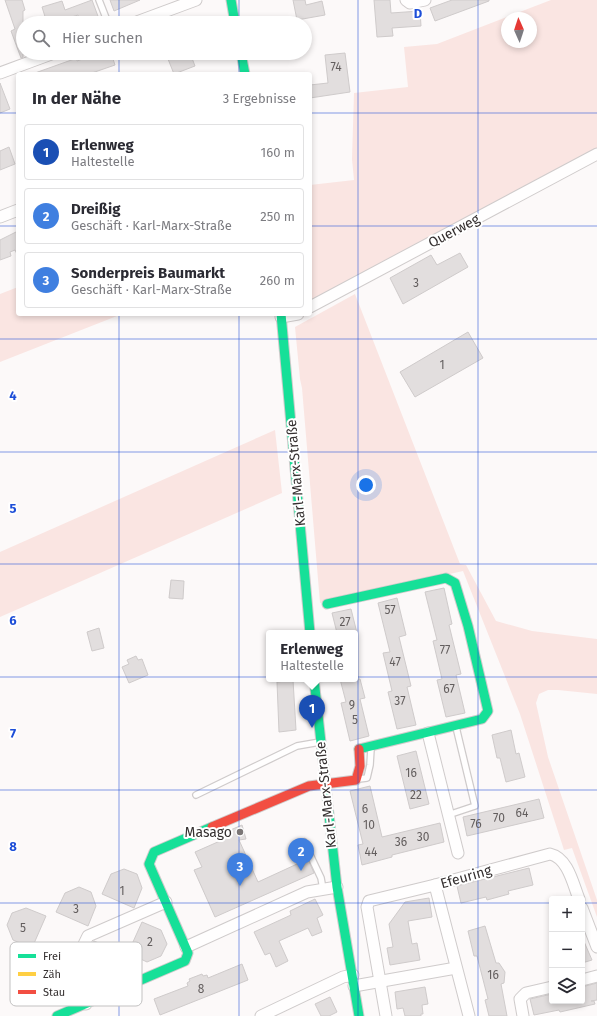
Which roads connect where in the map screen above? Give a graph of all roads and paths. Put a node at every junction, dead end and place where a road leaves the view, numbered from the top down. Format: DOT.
graph roads {
  1 [pos="98,0"];
  2 [pos="196,0"];
  3 [pos="231,0"];
  4 [pos="406,0"];
  5 [pos="425,0"];
  6 [pos="178,3"];
  7 [pos="105,16"];
  8 [pos="149,16"];
  9 [pos="234,16"];
  10 [pos="35,60"];
  11 [pos="242,60"];
  12 [pos="245,72"];
  13 [pos="0,73"];
  14 [pos="597,154"];
  15 [pos="16,211"];
  16 [pos="0,217"];
  17 [pos="312,306"];
  18 [pos="281,316"];
  19 [pos="317,606"];
  20 [pos="311,630"];
  21 [pos="314,682"];
  22 [pos="456,726"];
  23 [pos="428,733"];
  24 [pos="320,742"];
  25 [pos="325,783"];
  26 [pos="196,795"];
  27 [pos="448,814"];
  28 [pos="304,842"];
  29 [pos="458,853"];
  30 [pos="435,885"];
  31 [pos="337,887"];
  32 [pos="323,889"];
  33 [pos="577,896"];
  34 [pos="166,902"];
  35 [pos="585,916"];
  36 [pos="85,942"];
  37 [pos="186,947"];
  38 [pos="597,948"];
  39 [pos="456,968"];
  40 [pos="597,976"];
  41 [pos="585,979"];
  42 [pos="142,980"];
  43 [pos="353,980"];
  44 [pos="380,981"];
  45 [pos="549,988"];
  46 [pos="81,1006"];
  47 [pos="57,1016"];
  48 [pos="261,1016"];
  49 [pos="359,1016"];
  50 [pos="386,1016"];
  51 [pos="469,1016"];
  52 [pos="523,1016"];
  1 -- 7 [label="lane"];
  2 -- 6 [label="street"];
  3 -- 9 [label="street"];
  4 -- 5 [label="street"];
  6 -- 8 [label="street"];
  10 -- 13 [label="street"];
  11 -- 12 [label="street"];
  14 -- 17 [label="street, Querweg"];
  15 -- 16 [label="street"];
  18 -- 19 [label="street, Karl-Marx-Straße"];
  19 -- 20 [label="street, Karl-Marx-Straße"];
  19 -- 22 [label="street"];
  21 -- 24 [label="street, Karl-Marx-Straße"];
  22 -- 23 [label="street"];
  22 -- 27 [label="lane"];
  23 -- 25 [label="street"];
  23 -- 27 [label="street"];
  24 -- 25 [label="street, Karl-Marx-Straße"];
  24 -- 26 [label="lane"];
  25 -- 31 [label="street, Karl-Marx-Straße"];
  25 -- 34 [label="street"];
  27 -- 29 [label="street"];
  28 -- 32 [label="lane"];
  30 -- 33 [label="street, Efeuring"];
  30 -- 39 [label="street, Efeuring"];
  30 -- 44 [label="street"];
  31 -- 32 [label="street"];
  31 -- 43 [label="street, Karl-Marx-Straße"];
  32 -- 37 [label="street"];
  34 -- 36 [label="street"];
  34 -- 37 [label="street"];
  35 -- 38 [label="street"];
  37 -- 42 [label="street"];
  39 -- 44 [label="street"];
  39 -- 51 [label="street, Efeuring"];
  40 -- 41 [label="street"];
  43 -- 44 [label="street"];
  43 -- 48 [label="street"];
  43 -- 49 [label="street, Karl-Marx-Straße"];
  44 -- 50 [label="street"];
  45 -- 52 [label="street"];
  46 -- 47 [label="street"];
}
